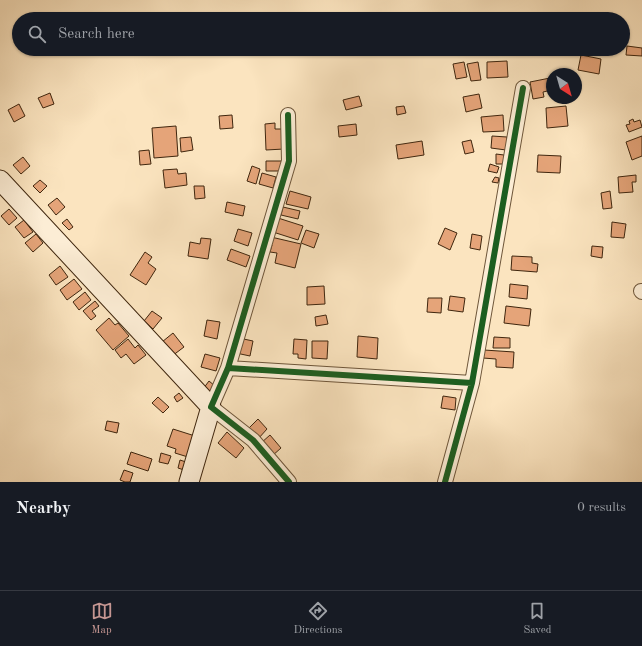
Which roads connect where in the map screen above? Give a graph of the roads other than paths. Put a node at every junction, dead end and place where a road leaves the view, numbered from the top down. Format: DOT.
graph roads {
  1 [pos="523,88"];
  2 [pos="288,115"];
  3 [pos="0,180"];
  4 [pos="228,368"];
  5 [pos="472,383"];
  6 [pos="211,407"];
  7 [pos="189,482"];
  8 [pos="289,482"];
  9 [pos="445,482"];
  1 -- 5 [label="street"];
  2 -- 4 [label="street"];
  3 -- 6 [label="main road"];
  4 -- 5 [label="street"];
  4 -- 6 [label="street"];
  5 -- 9 [label="street"];
  6 -- 7 [label="main road"];
  6 -- 8 [label="street"];
}
